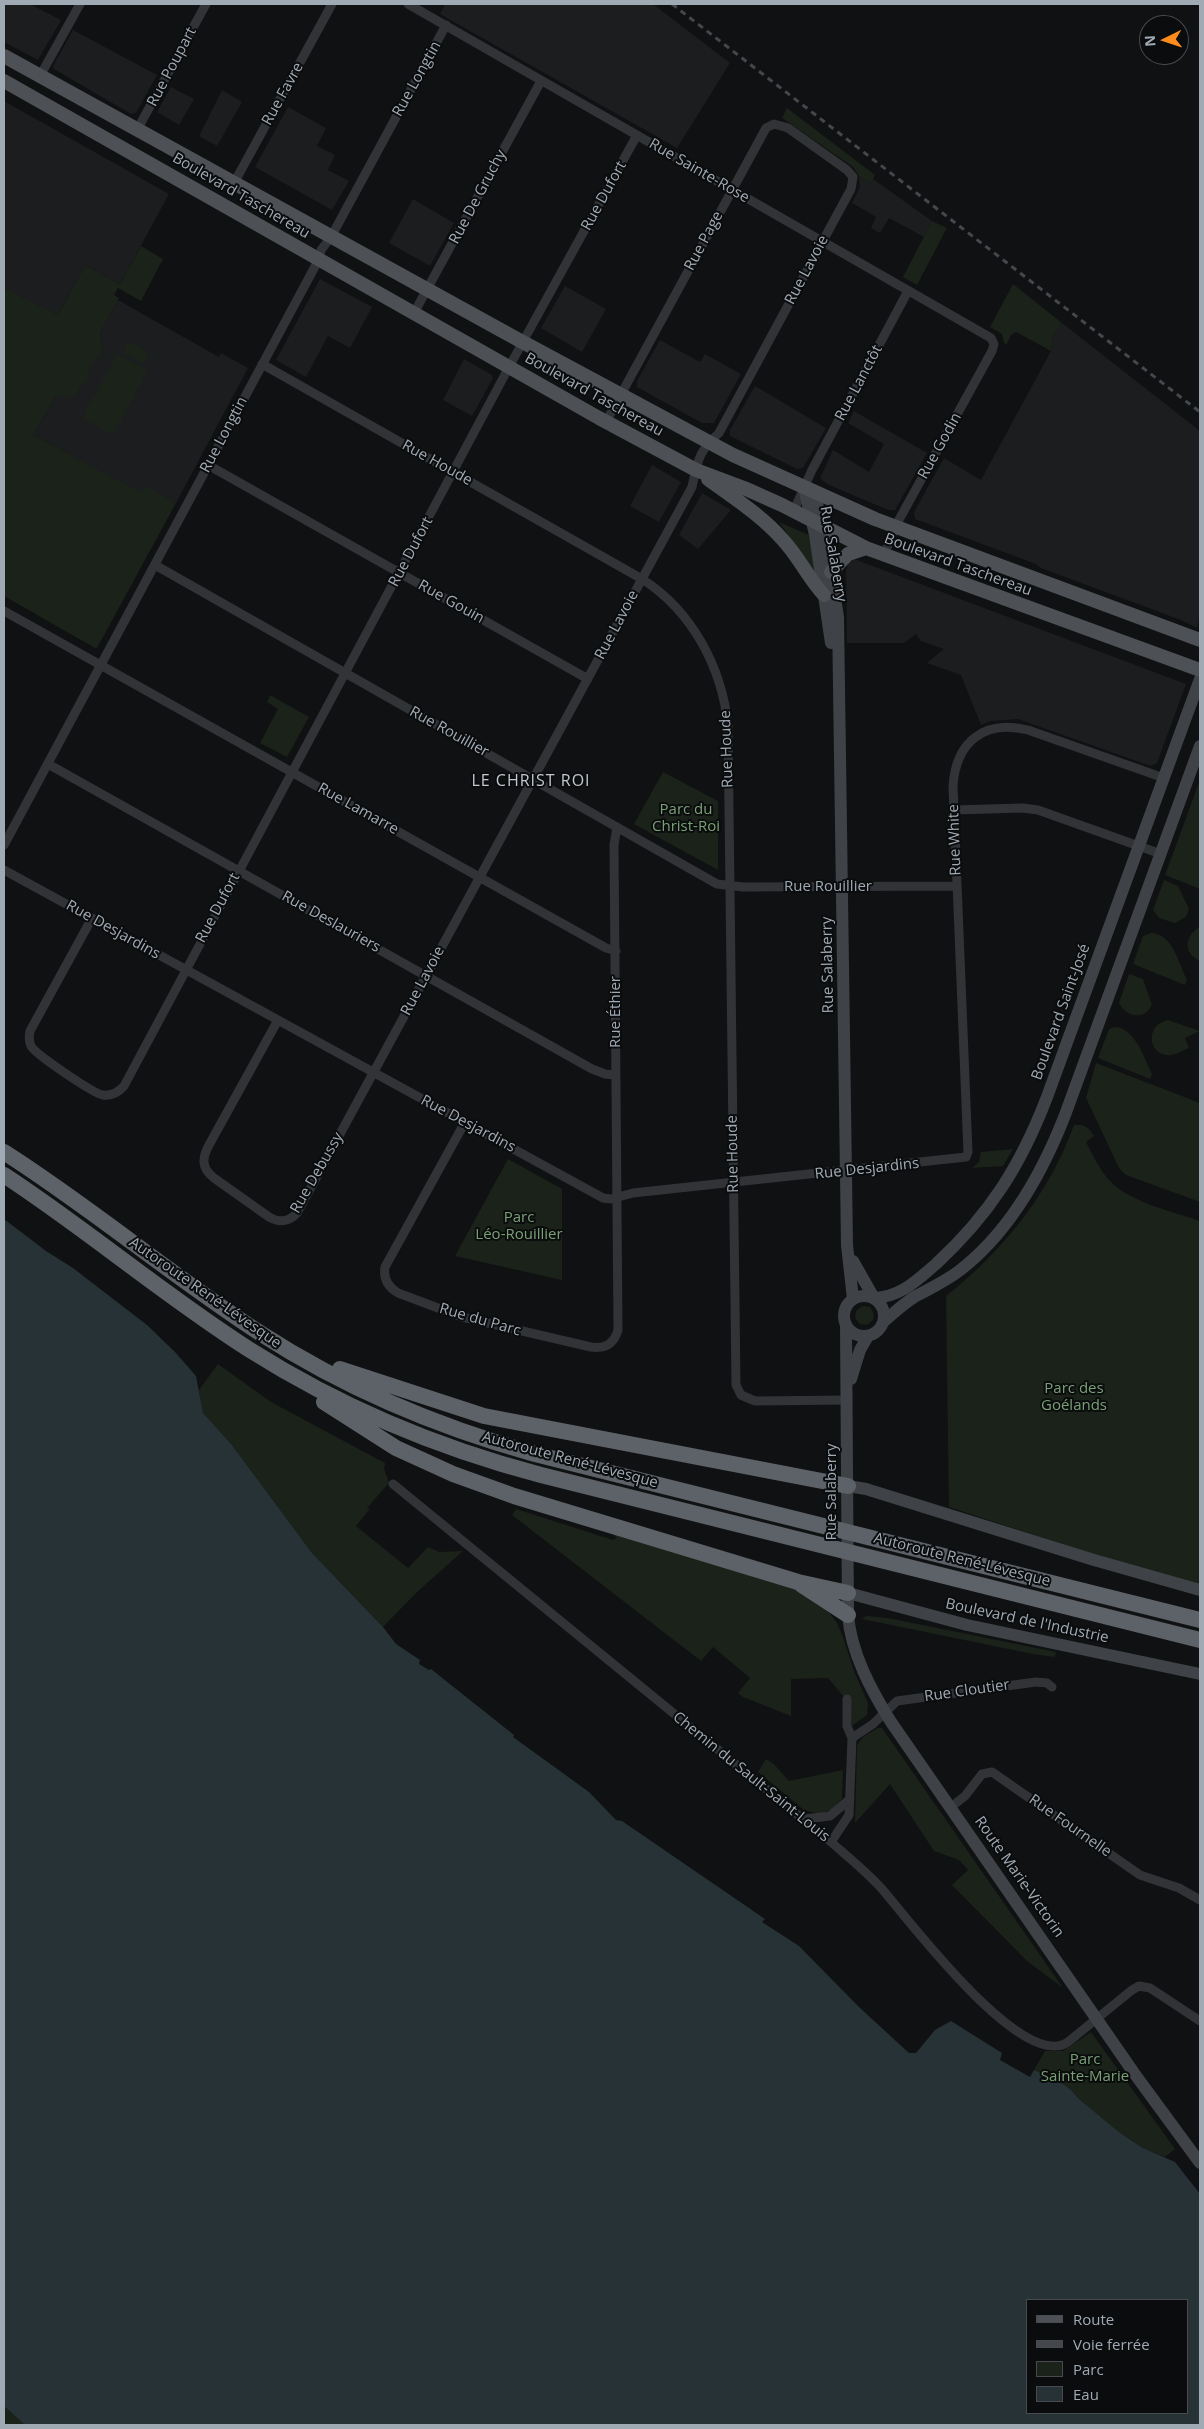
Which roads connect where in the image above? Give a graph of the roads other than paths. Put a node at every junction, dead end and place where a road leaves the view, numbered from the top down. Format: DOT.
graph roads {
  1 [pos="80,4"];
  2 [pos="206,4"];
  3 [pos="332,4"];
  4 [pos="408,4"];
  5 [pos="446,26"];
  6 [pos="4,56"];
  7 [pos="40,76"];
  8 [pos="4,80"];
  9 [pos="541,81"];
  10 [pos="137,130"];
  11 [pos="637,135"];
  12 [pos="853,177"];
  13 [pos="234,183"];
  14 [pos="732,189"];
  15 [pos="331,237"];
  16 [pos="823,241"];
  17 [pos="319,259"];
  18 [pos="427,289"];
  19 [pos="908,291"];
  20 [pos="414,313"];
  21 [pos="991,338"];
  22 [pos="522,342"];
  23 [pos="262,364"];
  24 [pos="509,367"];
  25 [pos="621,396"];
  26 [pos="606,422"];
  27 [pos="709,443"];
  28 [pos="208,465"];
  29 [pos="696,470"];
  30 [pos="454,472"];
  31 [pos="809,490"];
  32 [pos="794,510"];
  33 [pos="817,522"];
  34 [pos="895,527"];
  35 [pos="866,548"];
  36 [pos="884,555"];
  37 [pos="154,565"];
  38 [pos="832,572"];
  39 [pos="399,573"];
  40 [pos="642,579"];
  41 [pos="824,595"];
  42 [pos="4,611"];
  43 [pos="1200,640"];
  44 [pos="101,664"];
  45 [pos="1200,670"];
  46 [pos="346,674"];
  47 [pos="588,679"];
  48 [pos="1200,679"];
  49 [pos="837,686"];
  50 [pos="1200,746"];
  51 [pos="48,764"];
  52 [pos="293,772"];
  53 [pos="1164,778"];
  54 [pos="533,780"];
  55 [pos="953,810"];
  56 [pos="617,827"];
  57 [pos="4,845"];
  58 [pos="1139,846"];
  59 [pos="1161,854"];
  60 [pos="4,870"];
  61 [pos="238,870"];
  62 [pos="479,877"];
  63 [pos="730,886"];
  64 [pos="957,886"];
  65 [pos="843,887"];
  66 [pos="92,918"];
  67 [pos="616,951"];
  68 [pos="186,970"];
  69 [pos="426,976"];
  70 [pos="278,1020"];
  71 [pos="374,1073"];
  72 [pos="616,1075"];
  73 [pos="465,1122"];
  74 [pos="968,1149"];
  75 [pos="4,1152"];
  76 [pos="846,1171"];
  77 [pos="4,1175"];
  78 [pos="733,1182"];
  79 [pos="618,1197"];
  80 [pos="847,1245"];
  81 [pos="874,1298"];
  82 [pos="853,1299"];
  83 [pos="883,1322"];
  84 [pos="846,1325"];
  85 [pos="868,1336"];
  86 [pos="236,1341"];
  87 [pos="295,1354"];
  88 [pos="848,1396"];
  89 [pos="393,1484"];
  90 [pos="848,1486"];
  91 [pos="798,1582"];
  92 [pos="1200,1590"];
  93 [pos="848,1593"];
  94 [pos="848,1615"];
  95 [pos="1200,1620"];
  96 [pos="1200,1640"];
  97 [pos="1200,1674"];
  98 [pos="1052,1687"];
  99 [pos="847,1699"];
  100 [pos="884,1712"];
  101 [pos="852,1738"];
  102 [pos="850,1799"];
  103 [pos="951,1807"];
  104 [pos="804,1820"];
  105 [pos="831,1842"];
  106 [pos="1200,1900"];
  107 [pos="1096,2018"];
  108 [pos="1200,2021"];
  109 [pos="1200,2163"];
  1 -- 7 [label="street"];
  2 -- 10 [label="street, Rue Poupart"];
  3 -- 13 [label="street, Rue Favre"];
  4 -- 5 [label="street, Rue Sainte-Rose"];
  5 -- 9 [label="street, Rue Sainte-Rose"];
  5 -- 15 [label="street, Rue Longtin"];
  6 -- 7 [label="main road, Boulevard Taschereau"];
  7 -- 10 [label="main road, Boulevard Taschereau"];
  8 -- 17 [label="main road, Boulevard Taschereau"];
  9 -- 11 [label="street, Rue Sainte-Rose"];
  9 -- 18 [label="street, Rue De Gruchy"];
  10 -- 13 [label="main road, Boulevard Taschereau"];
  11 -- 14 [label="street, Rue Sainte-Rose"];
  11 -- 22 [label="street, Rue Dufort"];
  12 -- 14 [label="street, Rue Page"];
  12 -- 16 [label="street, Rue Lavoie"];
  13 -- 15 [label="main road, Boulevard Taschereau"];
  14 -- 16 [label="street, Rue Sainte-Rose"];
  14 -- 25 [label="street, Rue Page"];
  15 -- 17 [label="street, Rue Longtin"];
  15 -- 18 [label="main road, Boulevard Taschereau"];
  16 -- 19 [label="street, Rue Sainte-Rose"];
  16 -- 27 [label="street, Rue Lavoie"];
  17 -- 20 [label="main road, Boulevard Taschereau"];
  17 -- 23 [label="street, Rue Longtin"];
  18 -- 20 [label="street, Rue De Gruchy"];
  18 -- 22 [label="main road, Boulevard Taschereau"];
  19 -- 21 [label="street, Rue Sainte-Rose"];
  19 -- 31 [label="street, Rue Lanctôt"];
  20 -- 24 [label="main road, Boulevard Taschereau"];
  21 -- 34 [label="street, Rue Godin"];
  22 -- 24 [label="street, Rue Dufort"];
  22 -- 25 [label="main road, Boulevard Taschereau"];
  23 -- 28 [label="street, Rue Longtin"];
  23 -- 30 [label="street, Rue Houde"];
  24 -- 26 [label="main road, Boulevard Taschereau"];
  24 -- 30 [label="street, Rue Dufort"];
  25 -- 26 [label="street, Rue Page"];
  25 -- 27 [label="main road, Boulevard Taschereau"];
  26 -- 29 [label="main road, Boulevard Taschereau"];
  27 -- 29 [label="street, Rue Lavoie"];
  27 -- 31 [label="main road, Boulevard Taschereau"];
  28 -- 37 [label="street, Rue Longtin"];
  28 -- 39 [label="street, Rue Gouin"];
  29 -- 32 [label="main road, Boulevard Taschereau"];
  29 -- 40 [label="street, Rue Lavoie"];
  29 -- 41 [label="main road"];
  30 -- 39 [label="street, Rue Dufort"];
  30 -- 40 [label="street, Rue Houde"];
  31 -- 32 [label="street, Rue Lanctôt"];
  31 -- 33 [label="street, Rue Salaberry"];
  31 -- 34 [label="main road, Boulevard Taschereau"];
  32 -- 33 [label="main road, Boulevard Taschereau"];
  33 -- 35 [label="main road, Boulevard Taschereau"];
  33 -- 38 [label="street, Rue Salaberry"];
  33 -- 41 [label="street, Rue Salaberry"];
  34 -- 36 [label="street, Rue Godin"];
  34 -- 43 [label="main road, Boulevard Taschereau"];
  35 -- 36 [label="main road, Boulevard Taschereau"];
  35 -- 38 [label="main road"];
  36 -- 45 [label="main road, Boulevard Taschereau"];
  37 -- 44 [label="street, Rue Longtin"];
  37 -- 46 [label="street, Rue Rouillier"];
  38 -- 49 [label="street, Rue Salaberry"];
  39 -- 46 [label="street, Rue Dufort"];
  39 -- 47 [label="street, Rue Gouin"];
  40 -- 47 [label="street, Rue Lavoie"];
  40 -- 63 [label="street, Rue Houde"];
  41 -- 49 [label="street, Rue Salaberry"];
  42 -- 44 [label="street, Rue Lamarre"];
  44 -- 51 [label="street, Rue Longtin"];
  44 -- 52 [label="street, Rue Lamarre"];
  46 -- 52 [label="street, Rue Dufort"];
  46 -- 54 [label="street, Rue Rouillier"];
  47 -- 54 [label="street, Rue Lavoie"];
  48 -- 53 [label="street, Boulevard Saint-José"];
  49 -- 65 [label="street, Rue Salaberry"];
  50 -- 59 [label="street"];
  51 -- 57 [label="street, Rue Longtin"];
  51 -- 61 [label="street, Rue Deslauriers"];
  52 -- 61 [label="street, Rue Dufort"];
  52 -- 62 [label="street, Rue Lamarre"];
  53 -- 55 [label="street, Rue White"];
  53 -- 58 [label="street, Boulevard Saint-José"];
  54 -- 56 [label="street, Rue Rouillier"];
  54 -- 62 [label="street, Rue Lavoie"];
  55 -- 58 [label="street"];
  55 -- 64 [label="street, Rue White"];
  56 -- 63 [label="street, Rue Rouillier"];
  56 -- 67 [label="street, Rue Éthier"];
  58 -- 59 [label="street"];
  58 -- 81 [label="street, Boulevard Saint-José"];
  59 -- 83 [label="street"];
  60 -- 66 [label="street, Rue Desjardins"];
  61 -- 68 [label="street, Rue Dufort"];
  61 -- 69 [label="street, Rue Deslauriers"];
  62 -- 67 [label="street, Rue Lamarre"];
  62 -- 69 [label="street, Rue Lavoie"];
  63 -- 65 [label="street, Rue Rouillier"];
  63 -- 78 [label="street, Rue Houde"];
  64 -- 65 [label="street, Rue Rouillier"];
  64 -- 74 [label="street, Rue White"];
  65 -- 76 [label="street, Rue Salaberry"];
  66 -- 68 [label="street, Rue Desjardins"];
  66 -- 68 [label="street, Rue Dufort"];
  67 -- 72 [label="street, Rue Éthier"];
  68 -- 70 [label="street, Rue Desjardins"];
  69 -- 71 [label="street, Rue Lavoie"];
  69 -- 72 [label="street, Rue Deslauriers"];
  70 -- 71 [label="street, Rue Desjardins"];
  70 -- 71 [label="street, Rue Debussy"];
  71 -- 73 [label="street, Rue Desjardins"];
  72 -- 79 [label="street, Rue Éthier"];
  73 -- 79 [label="street, Rue Desjardins"];
  73 -- 79 [label="street, Rue du Parc"];
  74 -- 76 [label="street, Rue Desjardins"];
  75 -- 87 [label="highway, Autoroute René-Lévesque"];
  76 -- 78 [label="street, Rue Desjardins"];
  76 -- 80 [label="street, Rue Salaberry"];
  77 -- 86 [label="highway, Autoroute René-Lévesque"];
  78 -- 79 [label="street, Rue Desjardins"];
  78 -- 88 [label="street, Rue Houde"];
  80 -- 81 [label="street, Rue Salaberry"];
  80 -- 82 [label="street, Rue Salaberry"];
  81 -- 82 [label="street"];
  81 -- 83 [label="street"];
  82 -- 84 [label="street"];
  83 -- 85 [label="street"];
  84 -- 85 [label="street"];
  84 -- 88 [label="street, Rue Salaberry"];
  85 -- 88 [label="street, Rue Salaberry"];
  86 -- 91 [label="highway"];
  86 -- 96 [label="highway, Autoroute René-Lévesque"];
  87 -- 90 [label="highway"];
  87 -- 95 [label="highway, Autoroute René-Lévesque"];
  88 -- 90 [label="street, Rue Salaberry"];
  89 -- 104 [label="street, Chemin du Sault-Saint-Louis"];
  90 -- 92 [label="street"];
  90 -- 93 [label="street, Rue Salaberry"];
  91 -- 93 [label="highway"];
  91 -- 94 [label="highway"];
  93 -- 94 [label="street, Route Marie-Victorin"];
  93 -- 97 [label="street, Boulevard de l'Industrie"];
  94 -- 100 [label="street, Route Marie-Victorin"];
  98 -- 100 [label="street, Rue Cloutier"];
  99 -- 101 [label="street"];
  100 -- 101 [label="street"];
  100 -- 103 [label="street, Route Marie-Victorin"];
  101 -- 102 [label="street"];
  102 -- 104 [label="street"];
  102 -- 105 [label="street"];
  103 -- 106 [label="street, Rue Fournelle"];
  103 -- 107 [label="street, Route Marie-Victorin"];
  104 -- 105 [label="street, Chemin du Sault-Saint-Louis"];
  105 -- 107 [label="street, Chemin du Sault-Saint-Louis"];
  107 -- 108 [label="street"];
  107 -- 109 [label="street, Route Marie-Victorin"];
}
